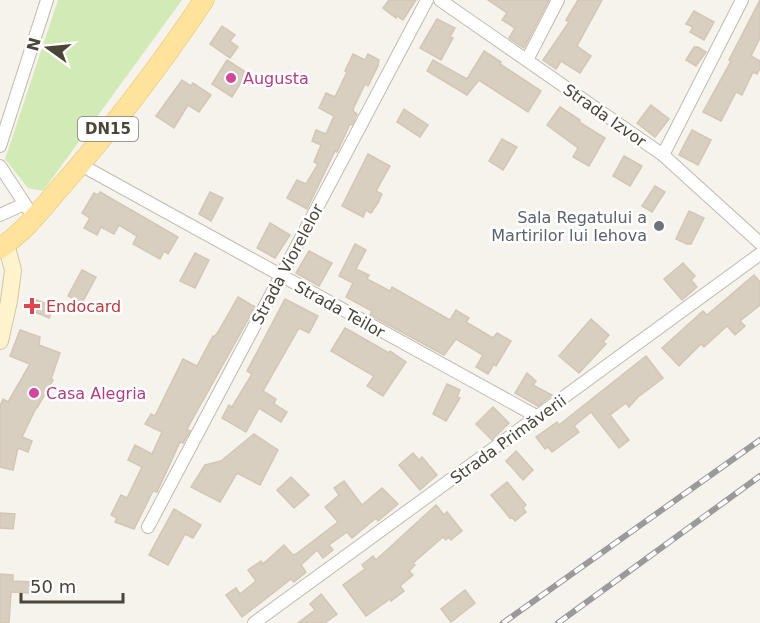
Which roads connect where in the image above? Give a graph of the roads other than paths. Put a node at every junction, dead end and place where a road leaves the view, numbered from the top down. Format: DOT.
graph roads {
  1 [pos="47,0"];
  2 [pos="204,0"];
  3 [pos="427,0"];
  4 [pos="441,0"];
  5 [pos="558,0"];
  6 [pos="742,0"];
  7 [pos="527,60"];
  8 [pos="0,146"];
  9 [pos="663,155"];
  10 [pos="81,165"];
  11 [pos="0,166"];
  12 [pos="29,211"];
  13 [pos="0,215"];
  14 [pos="760,243"];
  15 [pos="3,246"];
  16 [pos="760,254"];
  17 [pos="280,276"];
  18 [pos="0,342"];
  19 [pos="538,417"];
  20 [pos="147,527"];
  21 [pos="254,623"];
  1 -- 8 [label="street"];
  2 -- 10 [label="main road, DN15"];
  3 -- 17 [label="street, Strada Viorelelor"];
  4 -- 7 [label="street, Strada Izvor"];
  5 -- 7 [label="street"];
  6 -- 9 [label="street"];
  7 -- 9 [label="street, Strada Izvor"];
  9 -- 14 [label="street, Strada Izvor"];
  10 -- 12 [label="main road, DN15"];
  10 -- 17 [label="street, Strada Teilor"];
  11 -- 12 [label="street"];
  12 -- 13 [label="street"];
  12 -- 15 [label="main road, DN15"];
  15 -- 18 [label="street"];
  16 -- 19 [label="street, Strada Primăverii"];
  17 -- 19 [label="street, Strada Teilor"];
  17 -- 20 [label="street, Strada Viorelelor"];
  19 -- 21 [label="street, Strada Primăverii"];
}
